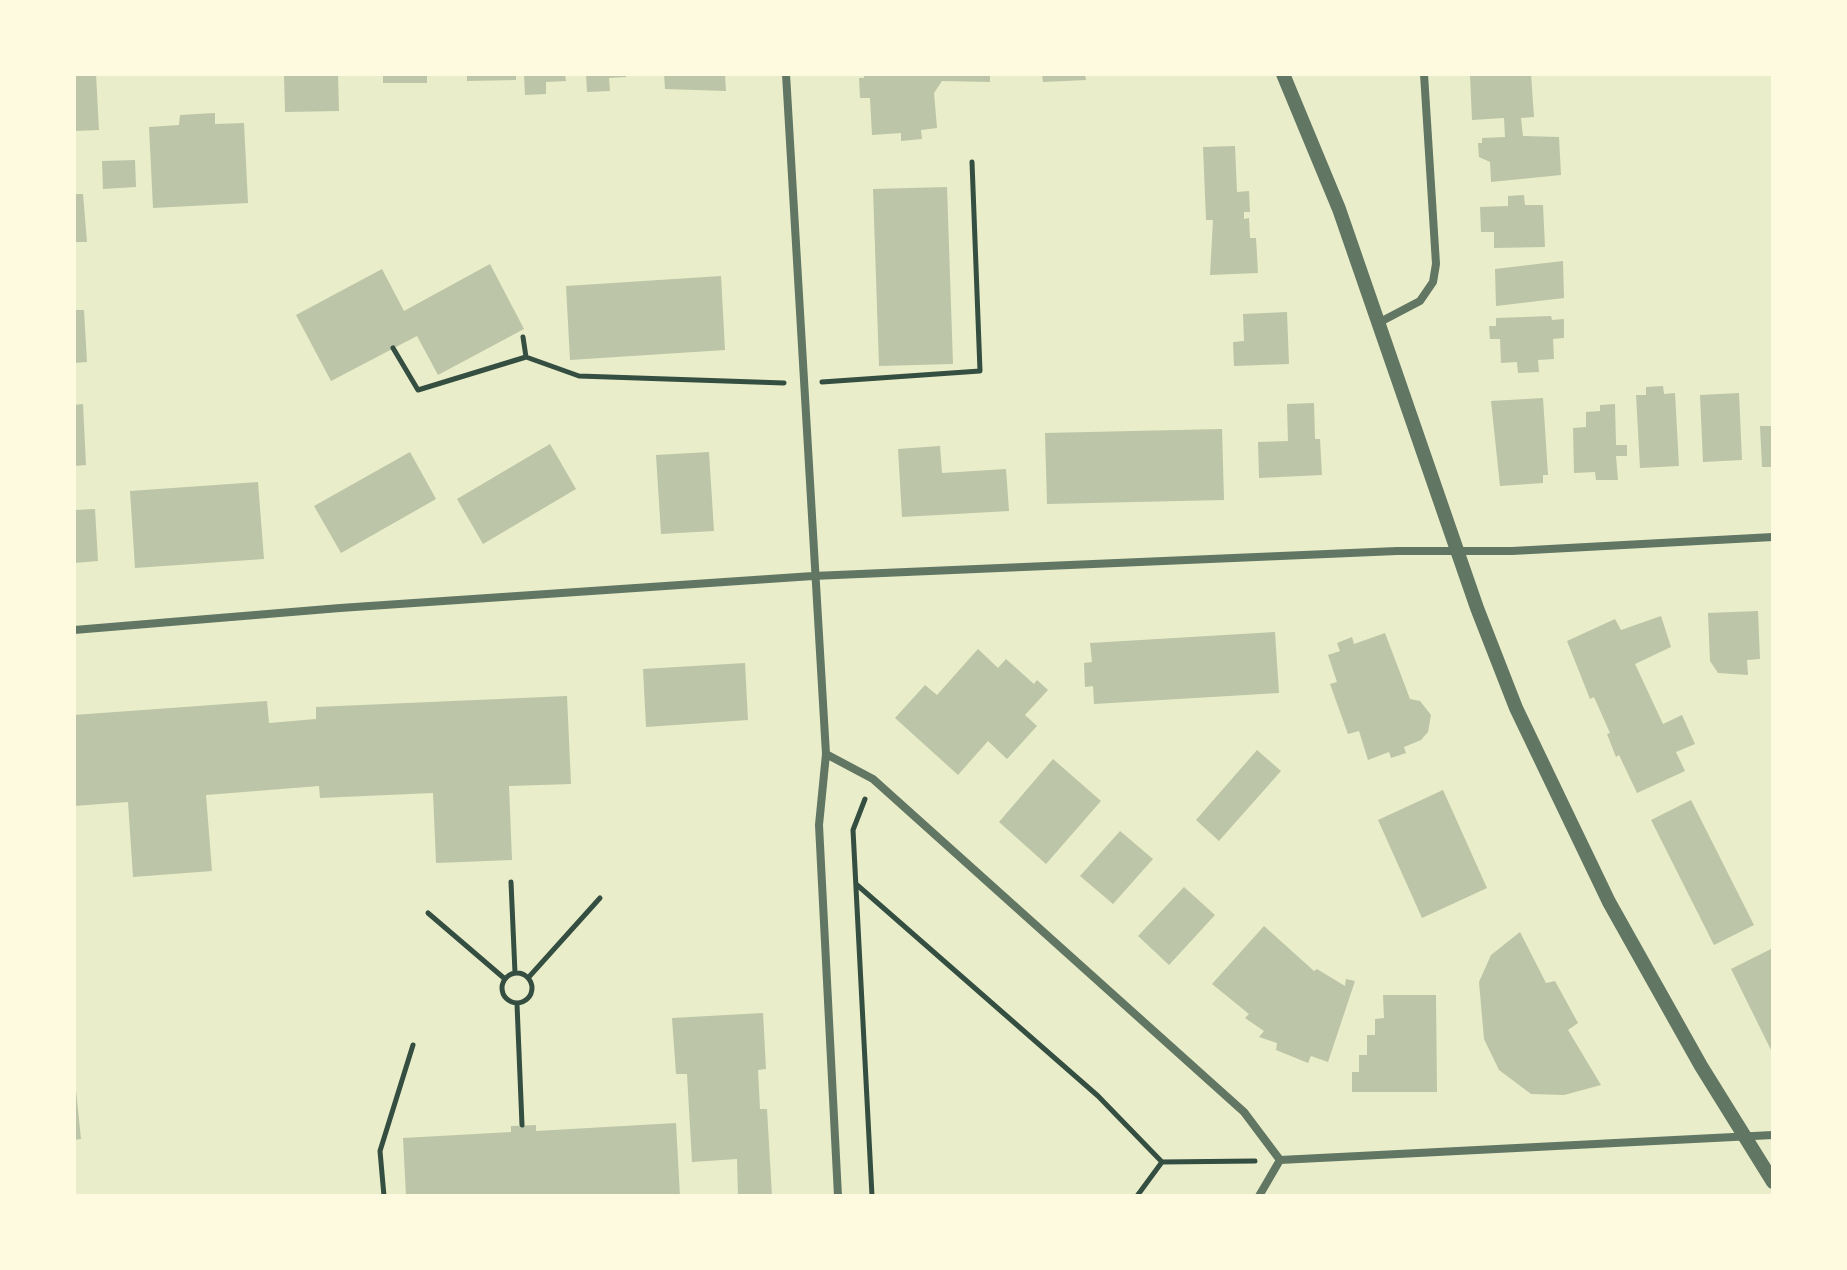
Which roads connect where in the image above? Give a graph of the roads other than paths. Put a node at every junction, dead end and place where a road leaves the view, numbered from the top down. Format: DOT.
graph roads {
  1 [pos="786,74"];
  2 [pos="1283,74"];
  3 [pos="1424,74"];
  4 [pos="1380,322"];
  5 [pos="1773,537"];
  6 [pos="1457,550"];
  7 [pos="813,576"];
  8 [pos="74,630"];
  9 [pos="826,754"];
  10 [pos="1773,1135"];
  11 [pos="1743,1137"];
  12 [pos="1280,1160"];
  13 [pos="1773,1182"];
  14 [pos="838,1196"];
  15 [pos="1259,1196"];
  1 -- 7 [label="street"];
  2 -- 4 [label="street"];
  3 -- 4 [label="street"];
  4 -- 6 [label="street"];
  5 -- 6 [label="street"];
  6 -- 7 [label="street"];
  6 -- 11 [label="street"];
  7 -- 8 [label="street"];
  7 -- 9 [label="street"];
  9 -- 12 [label="street"];
  9 -- 14 [label="street"];
  10 -- 11 [label="street"];
  11 -- 12 [label="street"];
  11 -- 13 [label="street"];
  12 -- 15 [label="street"];
}
